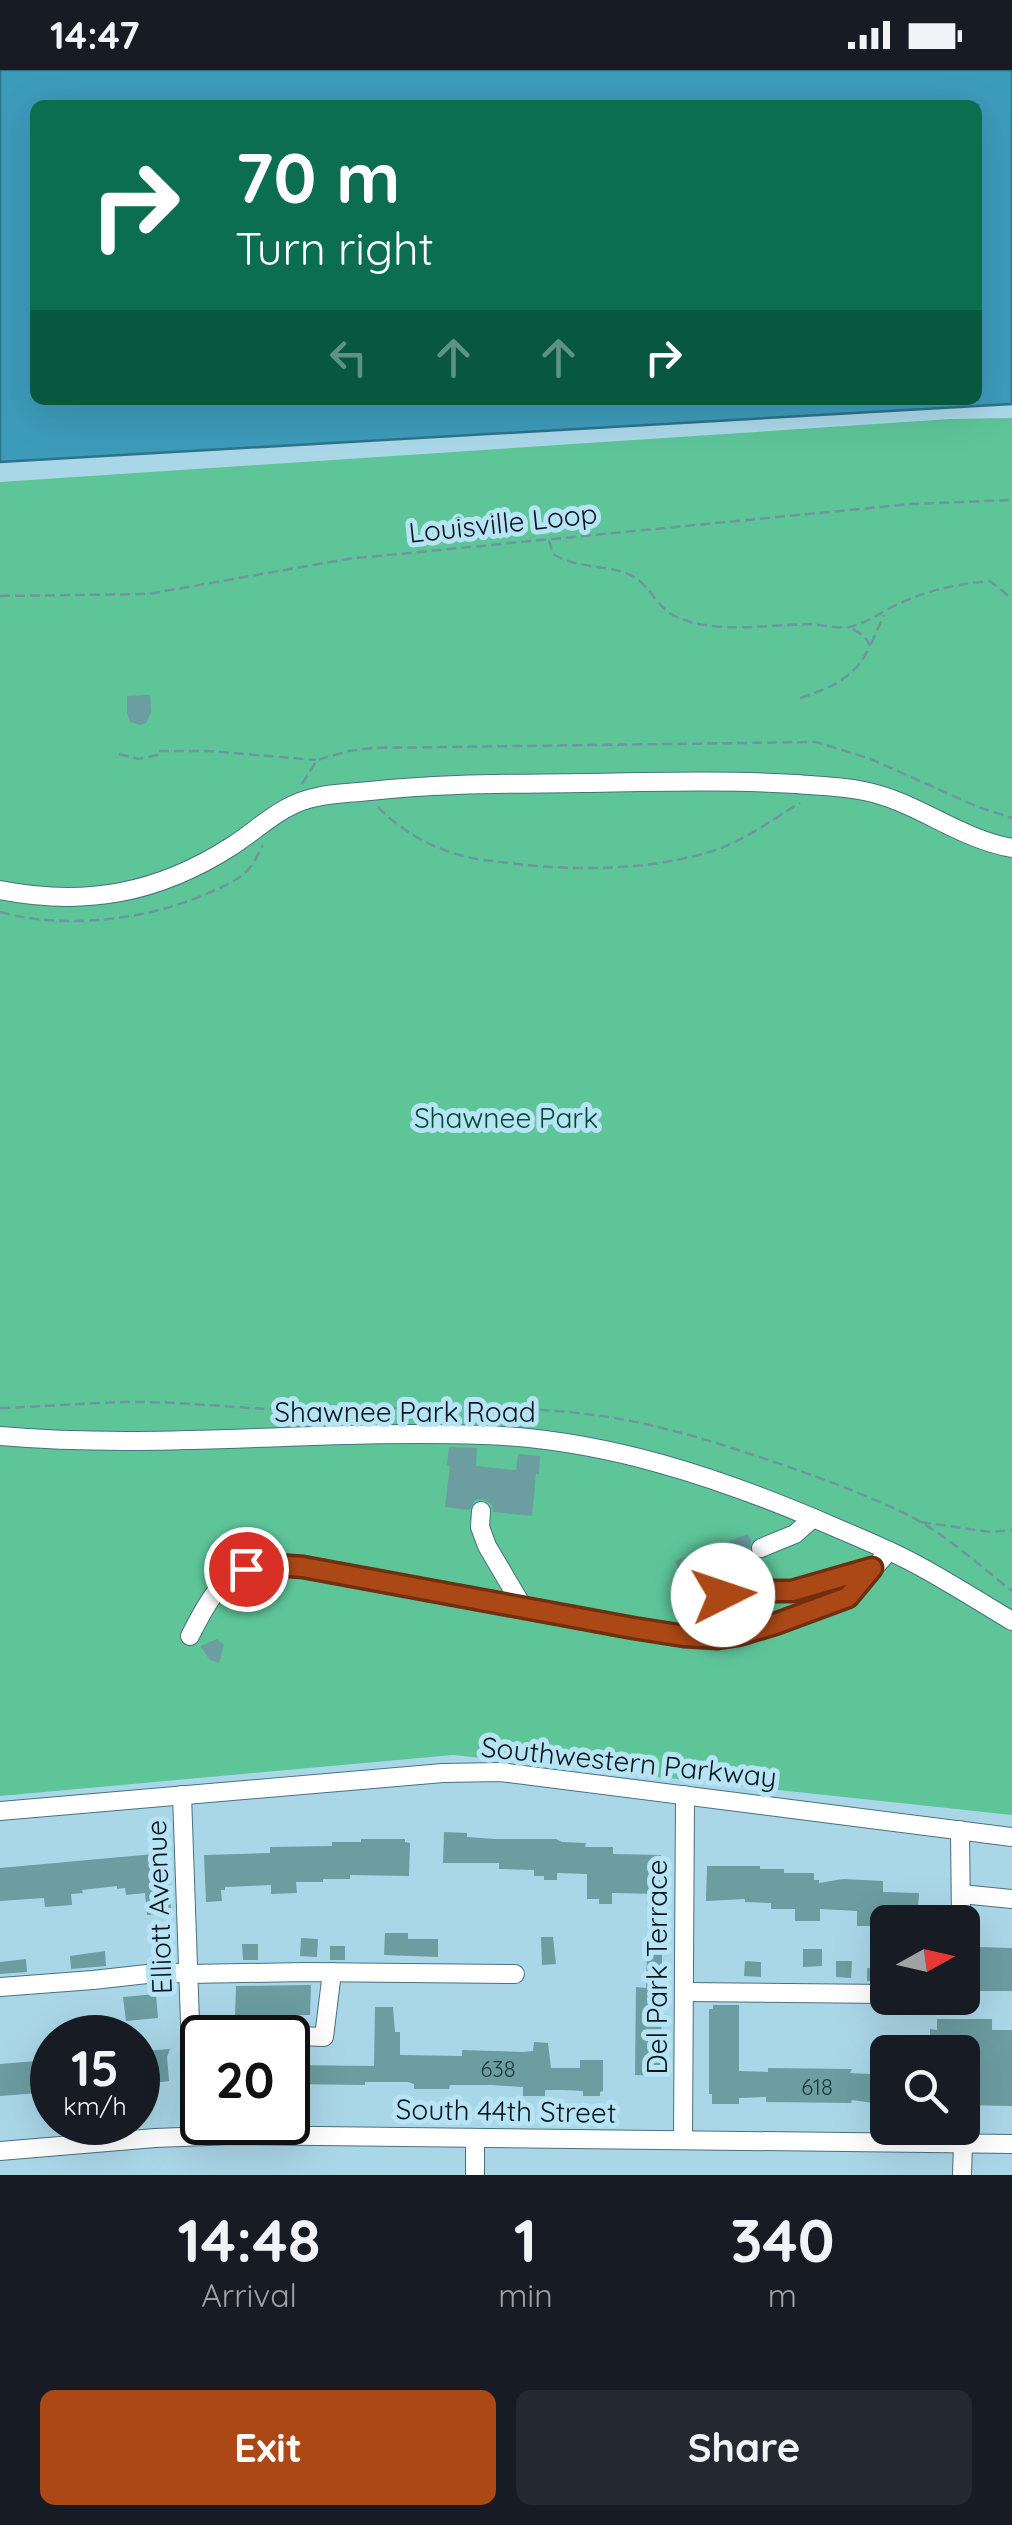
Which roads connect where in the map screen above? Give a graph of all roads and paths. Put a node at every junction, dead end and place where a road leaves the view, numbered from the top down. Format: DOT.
graph roads {
  1 [pos="1012,500"];
  2 [pos="548,538"];
  3 [pos="0,596"];
  4 [pos="1010,597"];
  5 [pos="886,611"];
  6 [pos="850,628"];
  7 [pos="870,645"];
  8 [pos="800,698"];
  9 [pos="118,754"];
  10 [pos="317,760"];
  11 [pos="301,785"];
  12 [pos="827,786"];
  13 [pos="363,792"];
  14 [pos="1012,818"];
  15 [pos="1012,848"];
  16 [pos="0,890"];
  17 [pos="0,1436"];
  18 [pos="482,1511"];
  19 [pos="813,1518"];
  20 [pos="920,1522"];
  21 [pos="1012,1530"];
  22 [pos="761,1548"];
  23 [pos="889,1551"];
  24 [pos="872,1568"];
  25 [pos="723,1595"];
  26 [pos="523,1608"];
  27 [pos="1012,1621"];
  28 [pos="190,1636"];
  29 [pos="685,1794"];
  30 [pos="182,1795"];
  31 [pos="0,1812"];
  32 [pos="960,1830"];
  33 [pos="1012,1837"];
  34 [pos="961,1894"];
  35 [pos="1012,1900"];
  36 [pos="961,1905"];
  37 [pos="332,1972"];
  38 [pos="189,1974"];
  39 [pos="516,1974"];
  40 [pos="0,1987"];
  41 [pos="685,1992"];
  42 [pos="870,1994"];
  43 [pos="190,2015"];
  44 [pos="310,2036"];
  45 [pos="180,2137"];
  46 [pos="310,2137"];
  47 [pos="476,2138"];
  48 [pos="683,2140"];
  49 [pos="870,2143"];
  50 [pos="980,2144"];
  51 [pos="1012,2144"];
  52 [pos="963,2145"];
  53 [pos="0,2152"];
  54 [pos="476,2175"];
  55 [pos="962,2175"];
  1 -- 2 [label="path, Louisville Loop"];
  2 -- 3 [label="path, Louisville Loop"];
  2 -- 6 [label="path"];
  4 -- 5 [label="path"];
  5 -- 6 [label="path"];
  5 -- 7 [label="path"];
  6 -- 7 [label="path"];
  7 -- 8 [label="path"];
  9 -- 10 [label="path"];
  10 -- 11 [label="path"];
  10 -- 14 [label="path"];
  12 -- 13 [label="street"];
  12 -- 13 [label="path"];
  12 -- 15 [label="street"];
  13 -- 16 [label="street"];
  17 -- 19 [label="street, Shawnee Park Road"];
  18 -- 26 [label="street"];
  19 -- 22 [label="street"];
  19 -- 23 [label="street, Shawnee Park Road"];
  20 -- 21 [label="path"];
  23 -- 24 [label="street"];
  23 -- 27 [label="street, Shawnee Park Road"];
  24 -- 25 [label="street"];
  24 -- 26 [label="street"];
  26 -- 28 [label="street"];
  29 -- 30 [label="street, Southwestern Parkway"];
  29 -- 32 [label="street, Southwestern Parkway"];
  29 -- 41 [label="street, Del Park Terrace"];
  30 -- 31 [label="street, Southwestern Parkway"];
  30 -- 38 [label="street, Elliott Avenue"];
  32 -- 33 [label="street, Southwestern Parkway"];
  32 -- 34 [label="street"];
  34 -- 35 [label="street"];
  34 -- 36 [label="street"];
  37 -- 38 [label="street"];
  37 -- 39 [label="street"];
  37 -- 44 [label="street"];
  38 -- 40 [label="street"];
  38 -- 43 [label="street, Elliott Avenue"];
  41 -- 42 [label="street"];
  41 -- 48 [label="street, Del Park Terrace"];
  45 -- 53 [label="street, South 44th Street"];
  46 -- 47 [label="street, South 44th Street"];
  47 -- 48 [label="street, South 44th Street"];
  47 -- 54 [label="street"];
  48 -- 49 [label="street, South 44th Street"];
  50 -- 51 [label="street, South 44th Street"];
  52 -- 55 [label="street"];
}
